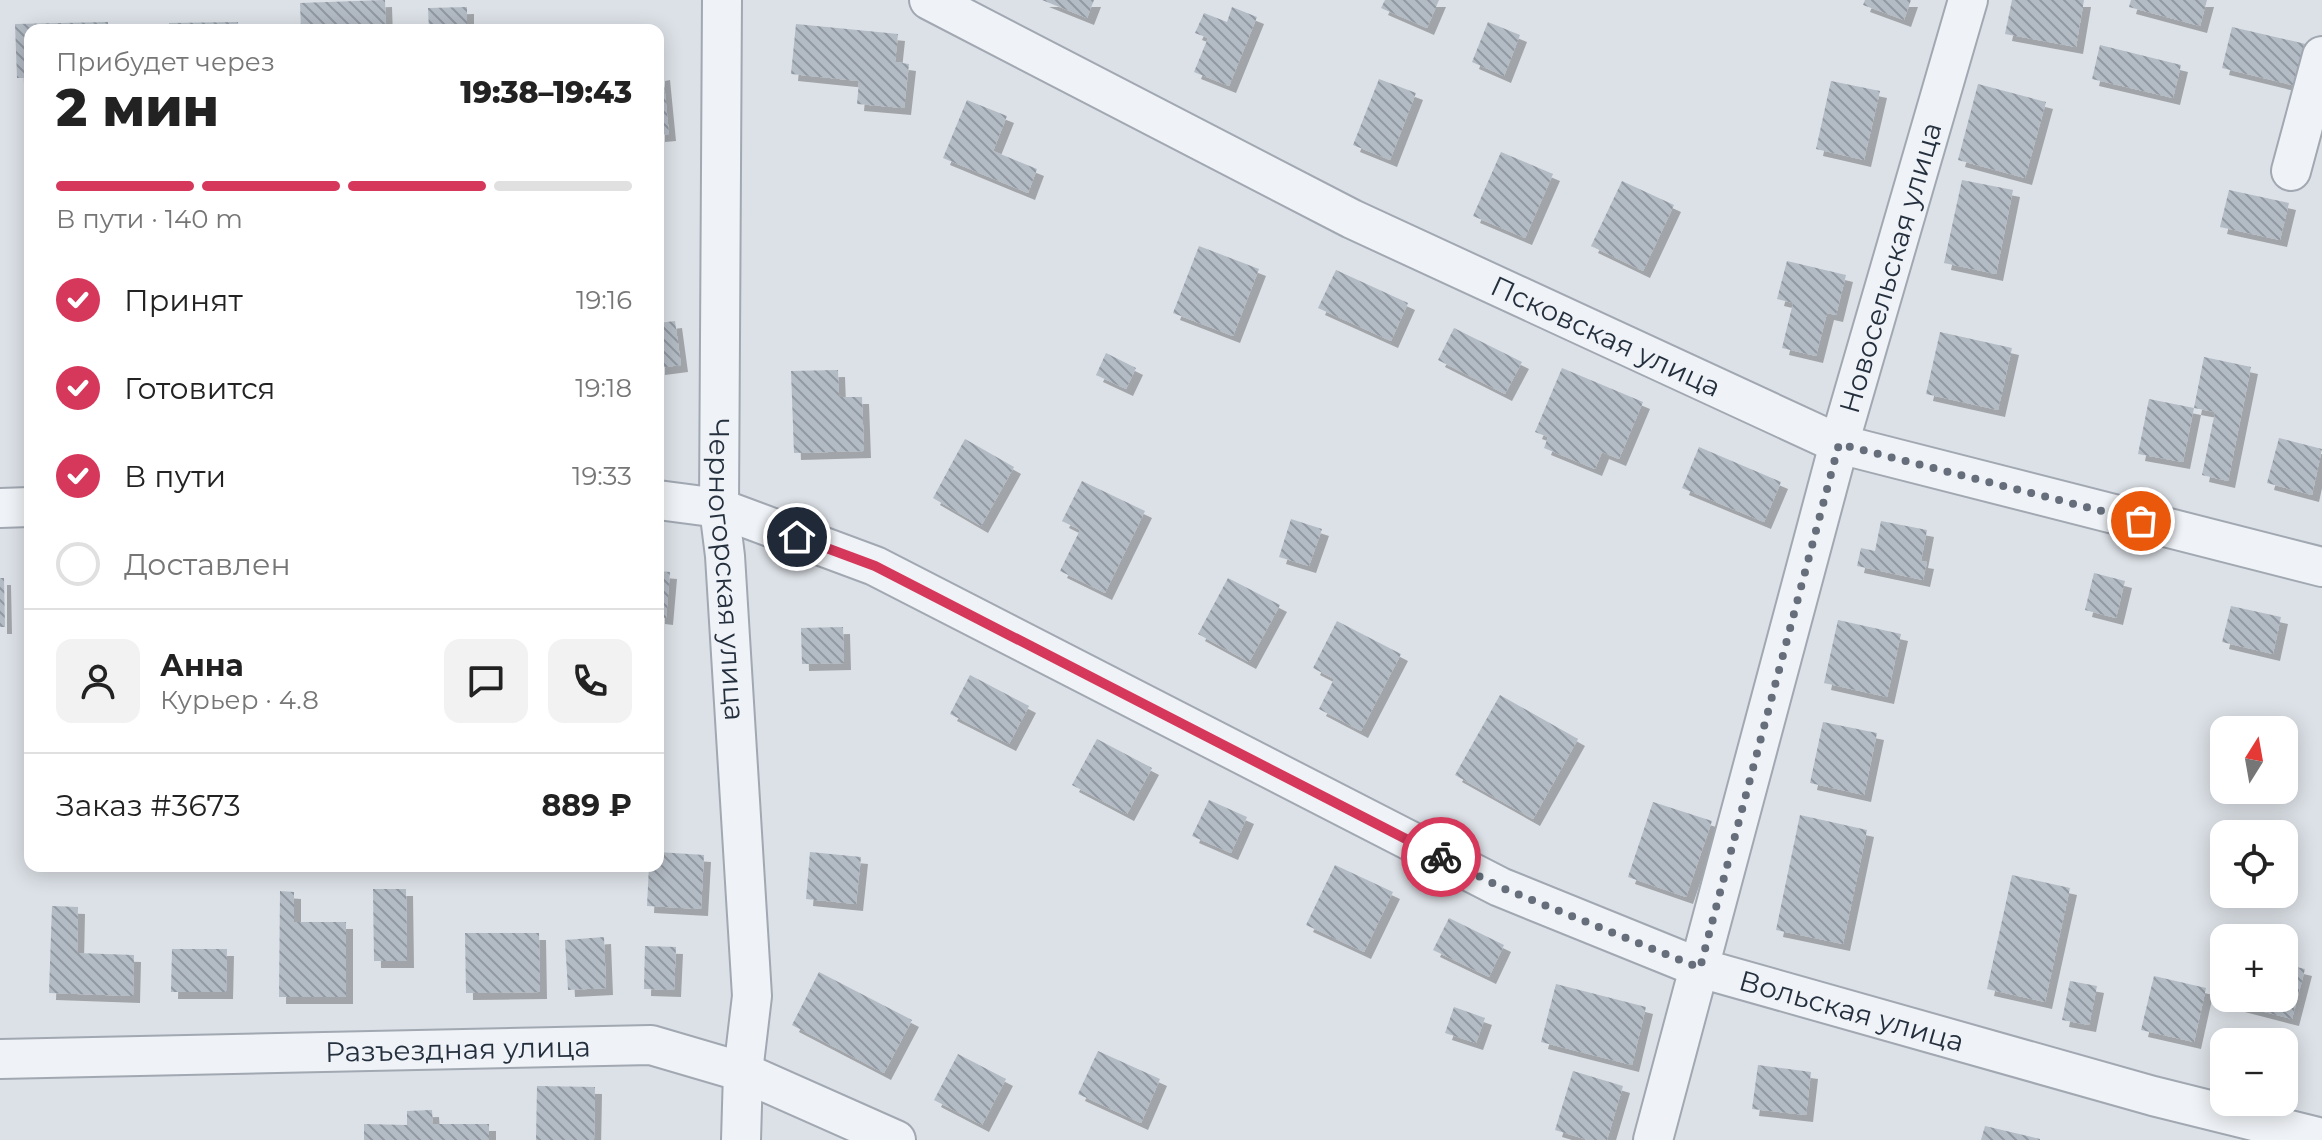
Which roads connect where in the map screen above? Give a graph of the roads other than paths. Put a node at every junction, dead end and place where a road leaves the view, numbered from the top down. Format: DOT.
graph roads {
  1 [pos="722,0"];
  2 [pos="929,0"];
  3 [pos="1968,0"];
  4 [pos="2322,56"];
  5 [pos="2291,171"];
  6 [pos="1839,444"];
  7 [pos="664,501"];
  8 [pos="24,507"];
  9 [pos="0,508"];
  10 [pos="719,508"];
  11 [pos="2322,567"];
  12 [pos="1700,968"];
  13 [pos="0,1059"];
  14 [pos="743,1072"];
  15 [pos="2322,1138"];
  16 [pos="741,1140"];
  17 [pos="896,1140"];
  18 [pos="1653,1140"];
  1 -- 10 [label="street, Черногорская улица"];
  2 -- 6 [label="street, Псковская улица"];
  3 -- 6 [label="street, Новосельская улица"];
  4 -- 5 [label="street"];
  6 -- 11 [label="street, Псковская улица"];
  6 -- 12 [label="street, Новосельская улица"];
  7 -- 10 [label="street, Вольская улица"];
  8 -- 9 [label="street"];
  10 -- 12 [label="street, Вольская улица"];
  10 -- 14 [label="street, Черногорская улица"];
  12 -- 15 [label="street, Вольская улица"];
  12 -- 18 [label="street, Новосельская улица"];
  13 -- 14 [label="street, Разъездная улица"];
  14 -- 16 [label="street, Черногорская улица"];
  14 -- 17 [label="street, Разъездная улица"];
}
